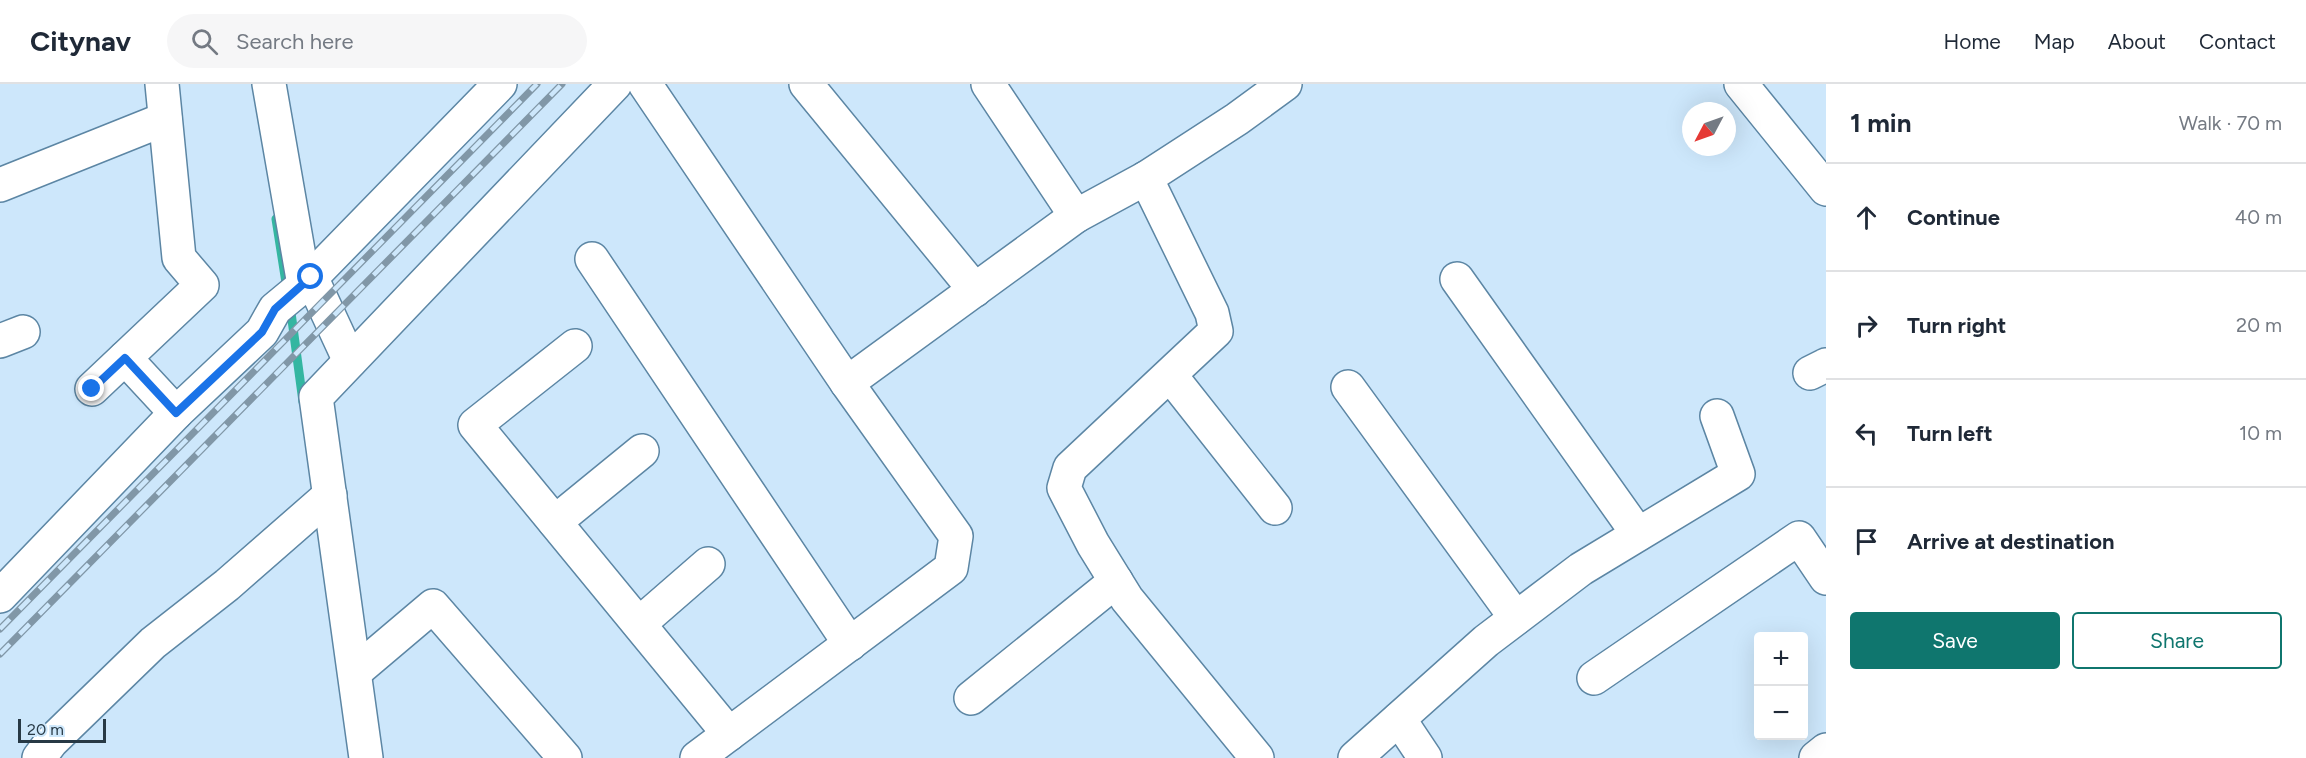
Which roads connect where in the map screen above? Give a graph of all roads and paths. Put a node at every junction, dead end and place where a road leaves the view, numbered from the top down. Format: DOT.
graph roads {
  1 [pos="162,84"];
  2 [pos="269,84"];
  3 [pos="501,84"];
  4 [pos="615,84"];
  5 [pos="645,84"];
  6 [pos="806,84"];
  7 [pos="988,84"];
  8 [pos="1285,84"];
  9 [pos="1741,84"];
  10 [pos="165,119"];
  11 [pos="1146,178"];
  12 [pos="0,185"];
  13 [pos="1826,189"];
  14 [pos="1076,216"];
  15 [pos="592,259"];
  16 [pos="1457,279"];
  17 [pos="299,289"];
  18 [pos="975,290"];
  19 [pos="575,346"];
  20 [pos="125,358"];
  21 [pos="350,361"];
  22 [pos="1170,375"];
  23 [pos="847,383"];
  24 [pos="1348,387"];
  25 [pos="92,389"];
  26 [pos="176,413"];
  27 [pos="1717,416"];
  28 [pos="642,451"];
  29 [pos="330,495"];
  30 [pos="1275,508"];
  31 [pos="555,522"];
  32 [pos="1638,534"];
  33 [pos="708,564"];
  34 [pos="1826,578"];
  35 [pos="1116,581"];
  36 [pos="0,596"];
  37 [pos="1516,618"];
  38 [pos="639,624"];
  39 [pos="849,644"];
  40 [pos="354,672"];
  41 [pos="1594,678"];
  42 [pos="971,698"];
  43 [pos="1398,719"];
  44 [pos="729,734"];
  45 [pos="1826,750"];
  46 [pos="39,758"];
  47 [pos="366,758"];
  48 [pos="565,758"];
  49 [pos="697,758"];
  50 [pos="1257,758"];
  51 [pos="1355,758"];
  52 [pos="1425,758"];
  53 [pos="1816,758"];
  1 -- 10 [label="street"];
  2 -- 17 [label="street"];
  3 -- 17 [label="street"];
  4 -- 21 [label="street"];
  5 -- 23 [label="street"];
  6 -- 18 [label="street"];
  7 -- 14 [label="street"];
  8 -- 11 [label="street"];
  9 -- 13 [label="street"];
  10 -- 12 [label="street"];
  10 -- 20 [label="street"];
  11 -- 14 [label="street"];
  11 -- 22 [label="street"];
  14 -- 18 [label="street"];
  15 -- 39 [label="street"];
  16 -- 32 [label="street"];
  17 -- 21 [label="street"];
  17 -- 26 [label="street"];
  18 -- 23 [label="street"];
  19 -- 31 [label="street"];
  20 -- 25 [label="street"];
  20 -- 26 [label="street"];
  21 -- 29 [label="street"];
  22 -- 30 [label="street"];
  22 -- 35 [label="street"];
  23 -- 39 [label="street"];
  24 -- 37 [label="street"];
  26 -- 36 [label="street"];
  27 -- 32 [label="street"];
  28 -- 31 [label="street"];
  29 -- 40 [label="street"];
  29 -- 46 [label="street"];
  31 -- 38 [label="street"];
  32 -- 37 [label="street"];
  33 -- 38 [label="street"];
  34 -- 41 [label="street"];
  35 -- 42 [label="street"];
  35 -- 50 [label="street"];
  37 -- 43 [label="street"];
  38 -- 44 [label="street"];
  39 -- 44 [label="street"];
  40 -- 47 [label="street"];
  40 -- 48 [label="street"];
  43 -- 51 [label="street"];
  43 -- 52 [label="street"];
  44 -- 49 [label="street"];
  45 -- 53 [label="street"];
}
